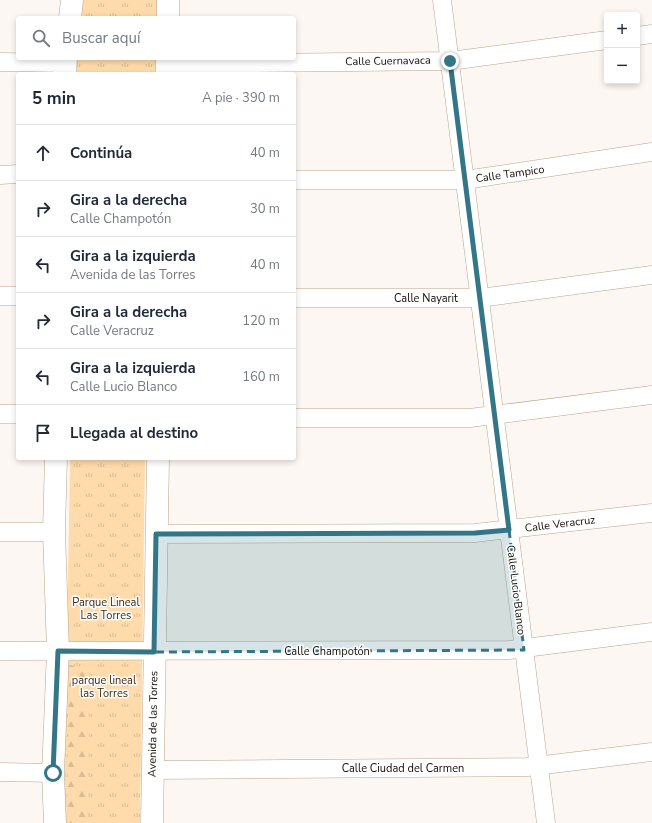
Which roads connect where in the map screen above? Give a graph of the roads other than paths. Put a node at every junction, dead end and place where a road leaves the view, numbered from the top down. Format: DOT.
graph roads {
  1 [pos="72,0"];
  2 [pos="168,0"];
  3 [pos="442,0"];
  4 [pos="70,16"];
  5 [pos="168,16"];
  6 [pos="652,34"];
  7 [pos="640,36"];
  8 [pos="604,40"];
  9 [pos="450,61"];
  10 [pos="0,62"];
  11 [pos="66,65"];
  12 [pos="167,65"];
  13 [pos="652,152"];
  14 [pos="16,174"];
  15 [pos="0,175"];
  16 [pos="296,180"];
  17 [pos="465,180"];
  18 [pos="652,275"];
  19 [pos="0,296"];
  20 [pos="16,296"];
  21 [pos="296,298"];
  22 [pos="480,298"];
  23 [pos="652,395"];
  24 [pos="0,414"];
  25 [pos="16,414"];
  26 [pos="494,416"];
  27 [pos="296,418"];
  28 [pos="56,460"];
  29 [pos="158,460"];
  30 [pos="652,513"];
  31 [pos="509,530"];
  32 [pos="0,532"];
  33 [pos="54,532"];
  34 [pos="156,534"];
  35 [pos="652,632"];
  36 [pos="524,650"];
  37 [pos="0,651"];
  38 [pos="58,651"];
  39 [pos="154,652"];
  40 [pos="652,752"];
  41 [pos="539,766"];
  42 [pos="152,770"];
  43 [pos="0,772"];
  44 [pos="53,773"];
  45 [pos="55,823"];
  46 [pos="152,823"];
  47 [pos="546,823"];
  1 -- 4 [label="street"];
  2 -- 5 [label="street"];
  3 -- 9 [label="street, Calle Lucio Blanco"];
  6 -- 7 [label="street"];
  8 -- 9 [label="street, Calle Cuernavaca"];
  9 -- 12 [label="street, Calle Cuernavaca"];
  9 -- 17 [label="street, Calle Lucio Blanco"];
  10 -- 11 [label="street"];
  13 -- 17 [label="street, Calle Tampico"];
  14 -- 15 [label="street"];
  16 -- 17 [label="street, Calle Tampico"];
  17 -- 22 [label="street, Calle Lucio Blanco"];
  18 -- 22 [label="street, Calle Nayarit"];
  19 -- 20 [label="street"];
  21 -- 22 [label="street, Calle Nayarit"];
  22 -- 26 [label="street, Calle Lucio Blanco"];
  23 -- 26 [label="street"];
  24 -- 25 [label="street"];
  26 -- 27 [label="street"];
  26 -- 31 [label="street, Calle Lucio Blanco"];
  28 -- 33 [label="street"];
  29 -- 34 [label="street, Avenida de las Torres"];
  30 -- 31 [label="street, Calle Veracruz"];
  31 -- 34 [label="street, Calle Veracruz"];
  31 -- 36 [label="street, Calle Lucio Blanco"];
  32 -- 33 [label="street"];
  33 -- 38 [label="street"];
  34 -- 39 [label="street, Avenida de las Torres"];
  35 -- 36 [label="street, Calle Champotón"];
  36 -- 39 [label="street, Calle Champotón"];
  36 -- 41 [label="street, Calle Lucio Blanco"];
  37 -- 38 [label="street, Calle Champotón"];
  38 -- 39 [label="street, Calle Champotón"];
  38 -- 44 [label="street"];
  39 -- 42 [label="street, Avenida de las Torres"];
  40 -- 41 [label="street, Calle Ciudad del Carmen"];
  41 -- 42 [label="street, Calle Ciudad del Carmen"];
  41 -- 47 [label="street, Calle Lucio Blanco"];
  42 -- 46 [label="street, Avenida de las Torres"];
  43 -- 44 [label="street"];
  44 -- 45 [label="street"];
}
